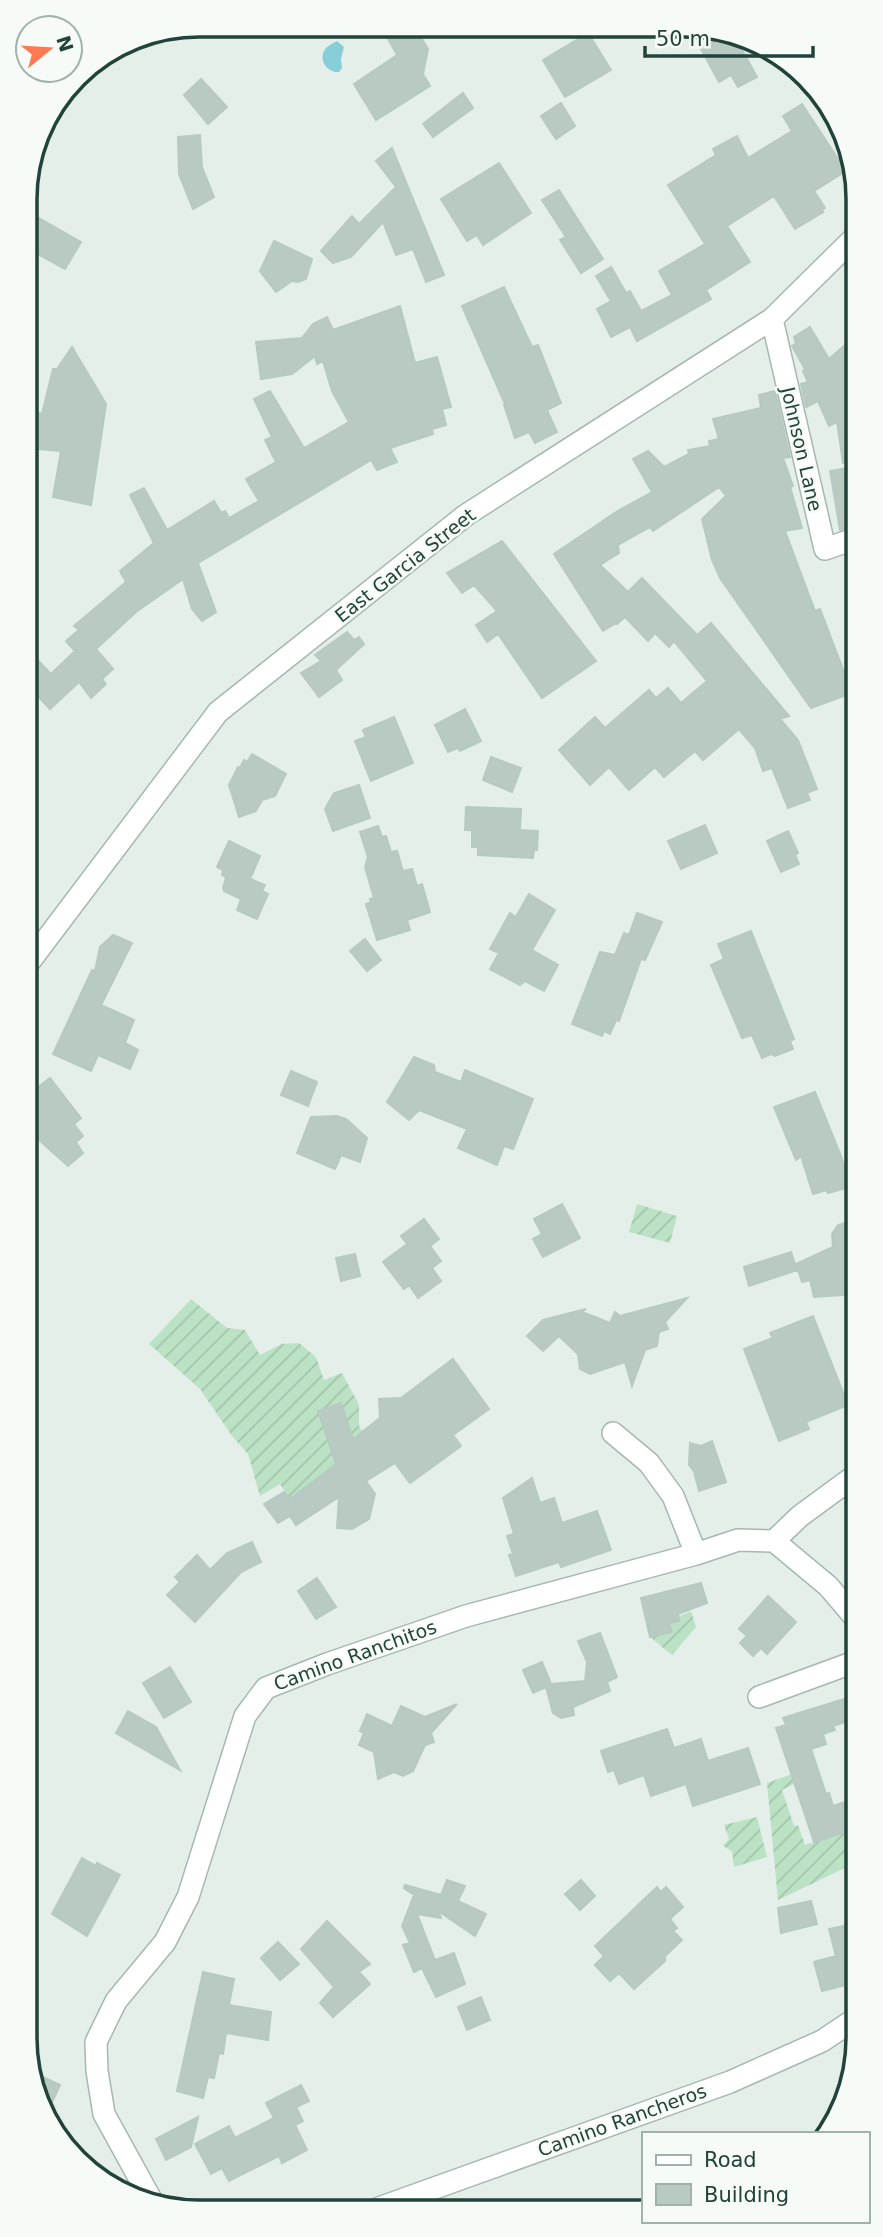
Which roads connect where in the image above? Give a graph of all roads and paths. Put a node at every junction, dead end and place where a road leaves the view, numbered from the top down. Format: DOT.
graph roads {
  1 [pos="846,246"];
  2 [pos="772,319"];
  3 [pos="846,542"];
  4 [pos="37,952"];
  5 [pos="613,1433"];
  6 [pos="846,1482"];
  7 [pos="774,1541"];
  8 [pos="696,1554"];
  9 [pos="846,1607"];
  10 [pos="846,1665"];
  11 [pos="759,1697"];
  12 [pos="846,2025"];
  13 [pos="147,2192"];
  14 [pos="401,2200"];
  1 -- 2 [label="street, East Garcia Street"];
  2 -- 3 [label="street, Johnson Lane"];
  2 -- 4 [label="street, East Garcia Street"];
  5 -- 8 [label="street"];
  6 -- 7 [label="street"];
  7 -- 8 [label="street, Camino Ranchitos"];
  7 -- 9 [label="street"];
  8 -- 13 [label="street, Camino Ranchitos"];
  10 -- 11 [label="street"];
  12 -- 14 [label="street, Camino Rancheros"];
}
